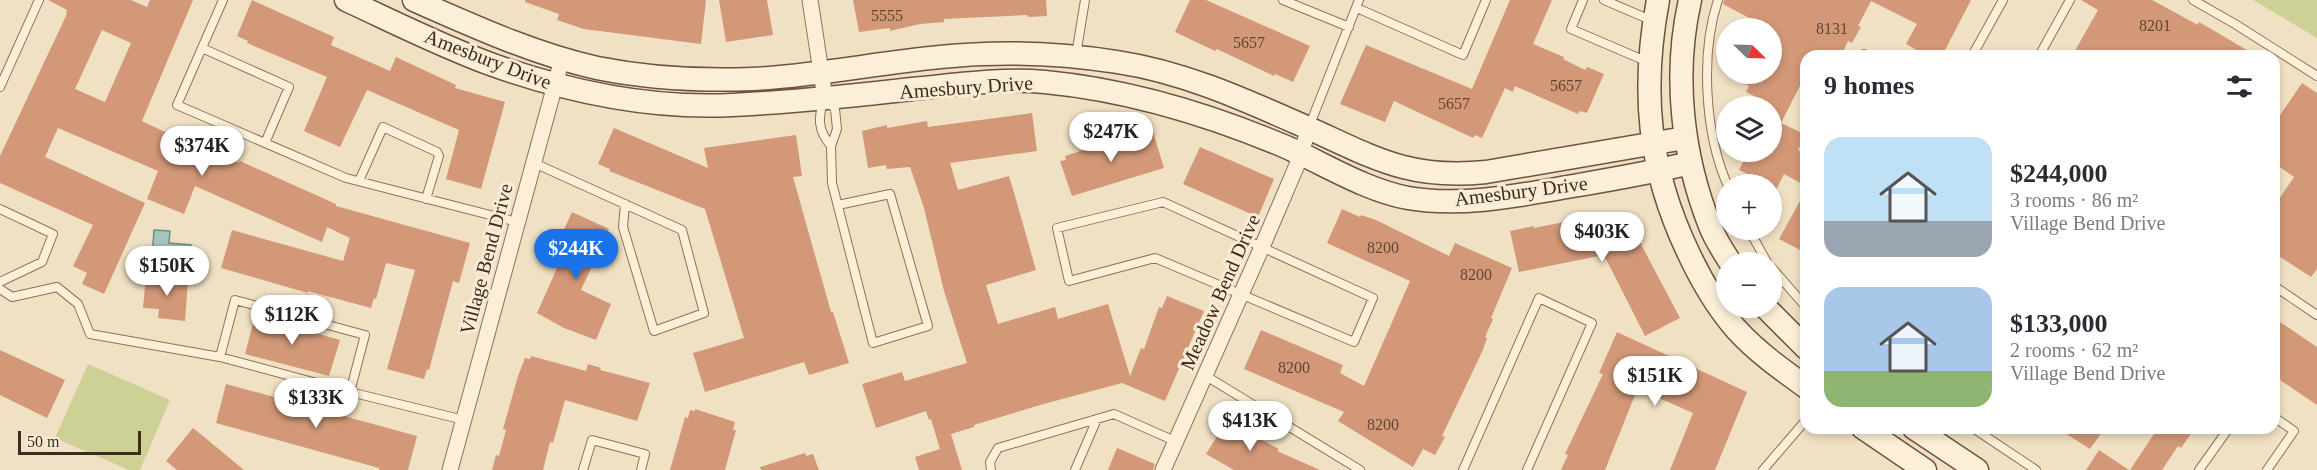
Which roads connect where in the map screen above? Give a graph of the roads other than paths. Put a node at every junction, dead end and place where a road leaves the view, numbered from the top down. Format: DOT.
graph roads {
  1 [pos="39,0"];
  2 [pos="223,0"];
  3 [pos="346,0"];
  4 [pos="414,0"];
  5 [pos="810,0"];
  6 [pos="1085,0"];
  7 [pos="1283,0"];
  8 [pos="1486,0"];
  9 [pos="1583,0"];
  10 [pos="1604,0"];
  11 [pos="1690,0"];
  12 [pos="1718,0"];
  13 [pos="2002,0"];
  14 [pos="2070,0"];
  15 [pos="2193,0"];
  16 [pos="1358,4"];
  17 [pos="1656,11"];
  18 [pos="1349,27"];
  19 [pos="202,48"];
  20 [pos="1975,50"];
  21 [pos="2042,50"];
  22 [pos="2276,50"];
  23 [pos="2280,53"];
  24 [pos="1076,57"];
  25 [pos="562,59"];
  26 [pos="1649,63"];
  27 [pos="821,73"];
  28 [pos="2317,76"];
  29 [pos="555,85"];
  30 [pos="1070,86"];
  31 [pos="0,87"];
  32 [pos="825,98"];
  33 [pos="1309,128"];
  34 [pos="1685,138"];
  35 [pos="265,143"];
  36 [pos="1653,145"];
  37 [pos="831,146"];
  38 [pos="1300,154"];
  39 [pos="534,163"];
  40 [pos="1690,164"];
  41 [pos="1659,171"];
  42 [pos="1723,174"];
  43 [pos="359,181"];
  44 [pos="426,199"];
  45 [pos="625,204"];
  46 [pos="838,205"];
  47 [pos="0,209"];
  48 [pos="518,222"];
  49 [pos="1262,248"];
  50 [pos="1724,252"];
  51 [pos="1782,279"];
  52 [pos="0,282"];
  53 [pos="0,289"];
  54 [pos="2280,290"];
  55 [pos="1242,294"];
  56 [pos="1800,300"];
  57 [pos="2317,315"];
  58 [pos="1776,318"];
  59 [pos="1800,342"];
  60 [pos="220,357"];
  61 [pos="1206,376"];
  62 [pos="1800,383"];
  63 [pos="350,392"];
  64 [pos="1097,419"];
  65 [pos="464,420"];
  66 [pos="2280,421"];
  67 [pos="1800,427"];
  68 [pos="1872,434"];
  69 [pos="1923,434"];
  70 [pos="1982,434"];
  71 [pos="2225,434"];
  72 [pos="1177,442"];
  73 [pos="450,470"];
  74 [pos="583,470"];
  75 [pos="641,470"];
  76 [pos="991,470"];
  77 [pos="1075,470"];
  78 [pos="1163,470"];
  79 [pos="1360,470"];
  80 [pos="1463,470"];
  81 [pos="1527,470"];
  82 [pos="1763,470"];
  83 [pos="1924,470"];
  84 [pos="1977,470"];
  85 [pos="2036,470"];
  86 [pos="2199,470"];
  87 [pos="2266,470"];
  1 -- 31 [label="lane"];
  2 -- 19 [label="lane"];
  3 -- 29 [label="street, Amesbury Drive"];
  4 -- 25 [label="street, Amesbury Drive"];
  5 -- 27 [label="street"];
  6 -- 24 [label="lane"];
  7 -- 18 [label="lane"];
  8 -- 16 [label="lane"];
  9 -- 26 [label="lane"];
  10 -- 17 [label="lane"];
  11 -- 34 [label="street"];
  12 -- 42 [label="lane"];
  13 -- 20 [label="lane"];
  14 -- 21 [label="lane"];
  15 -- 22 [label="lane"];
  16 -- 18 [label="lane"];
  17 -- 26 [label="street"];
  18 -- 33 [label="lane"];
  19 -- 35 [label="lane"];
  19 -- 35 [label="lane"];
  23 -- 28 [label="lane"];
  24 -- 27 [label="street, Amesbury Drive"];
  24 -- 30 [label="street"];
  24 -- 33 [label="street, Amesbury Drive"];
  25 -- 27 [label="street, Amesbury Drive"];
  25 -- 29 [label="street, Village Bend Drive"];
  26 -- 36 [label="street"];
  27 -- 32 [label="street"];
  29 -- 32 [label="street, Amesbury Drive"];
  29 -- 39 [label="street, Village Bend Drive"];
  30 -- 32 [label="street, Amesbury Drive"];
  30 -- 38 [label="street, Amesbury Drive"];
  32 -- 37 [label="lane"];
  32 -- 37 [label="lane"];
  33 -- 36 [label="street, Amesbury Drive"];
  33 -- 38 [label="street, Meadow Bend Drive"];
  34 -- 36 [label="street, Amesbury Drive"];
  34 -- 40 [label="street"];
  35 -- 43 [label="lane"];
  36 -- 41 [label="street"];
  37 -- 46 [label="lane"];
  38 -- 41 [label="street, Amesbury Drive"];
  38 -- 49 [label="street, Meadow Bend Drive"];
  39 -- 45 [label="lane"];
  39 -- 48 [label="street, Village Bend Drive"];
  40 -- 41 [label="street, Amesbury Drive"];
  40 -- 50 [label="street"];
  41 -- 62 [label="street"];
  43 -- 44 [label="lane"];
  43 -- 44 [label="lane"];
  44 -- 48 [label="lane"];
  45 -- 45 [label="lane"];
  46 -- 46 [label="lane"];
  47 -- 52 [label="lane"];
  48 -- 65 [label="street, Village Bend Drive"];
  49 -- 55 [label="street, Meadow Bend Drive"];
  49 -- 55 [label="lane"];
  49 -- 55 [label="lane"];
  51 -- 56 [label="lane"];
  53 -- 60 [label="lane"];
  54 -- 57 [label="lane"];
  55 -- 61 [label="street, Meadow Bend Drive"];
  58 -- 59 [label="street"];
  60 -- 63 [label="lane"];
  60 -- 63 [label="lane"];
  61 -- 72 [label="street, Meadow Bend Drive"];
  61 -- 79 [label="lane"];
  63 -- 65 [label="lane"];
  64 -- 72 [label="lane"];
  64 -- 76 [label="lane"];
  64 -- 77 [label="lane"];
  65 -- 73 [label="street, Village Bend Drive"];
  66 -- 87 [label="lane"];
  67 -- 82 [label="lane"];
  68 -- 83 [label="street"];
  69 -- 84 [label="street"];
  70 -- 85 [label="lane"];
  71 -- 86 [label="lane"];
  72 -- 78 [label="street, Meadow Bend Drive"];
  74 -- 75 [label="lane"];
  80 -- 81 [label="lane"];
}
